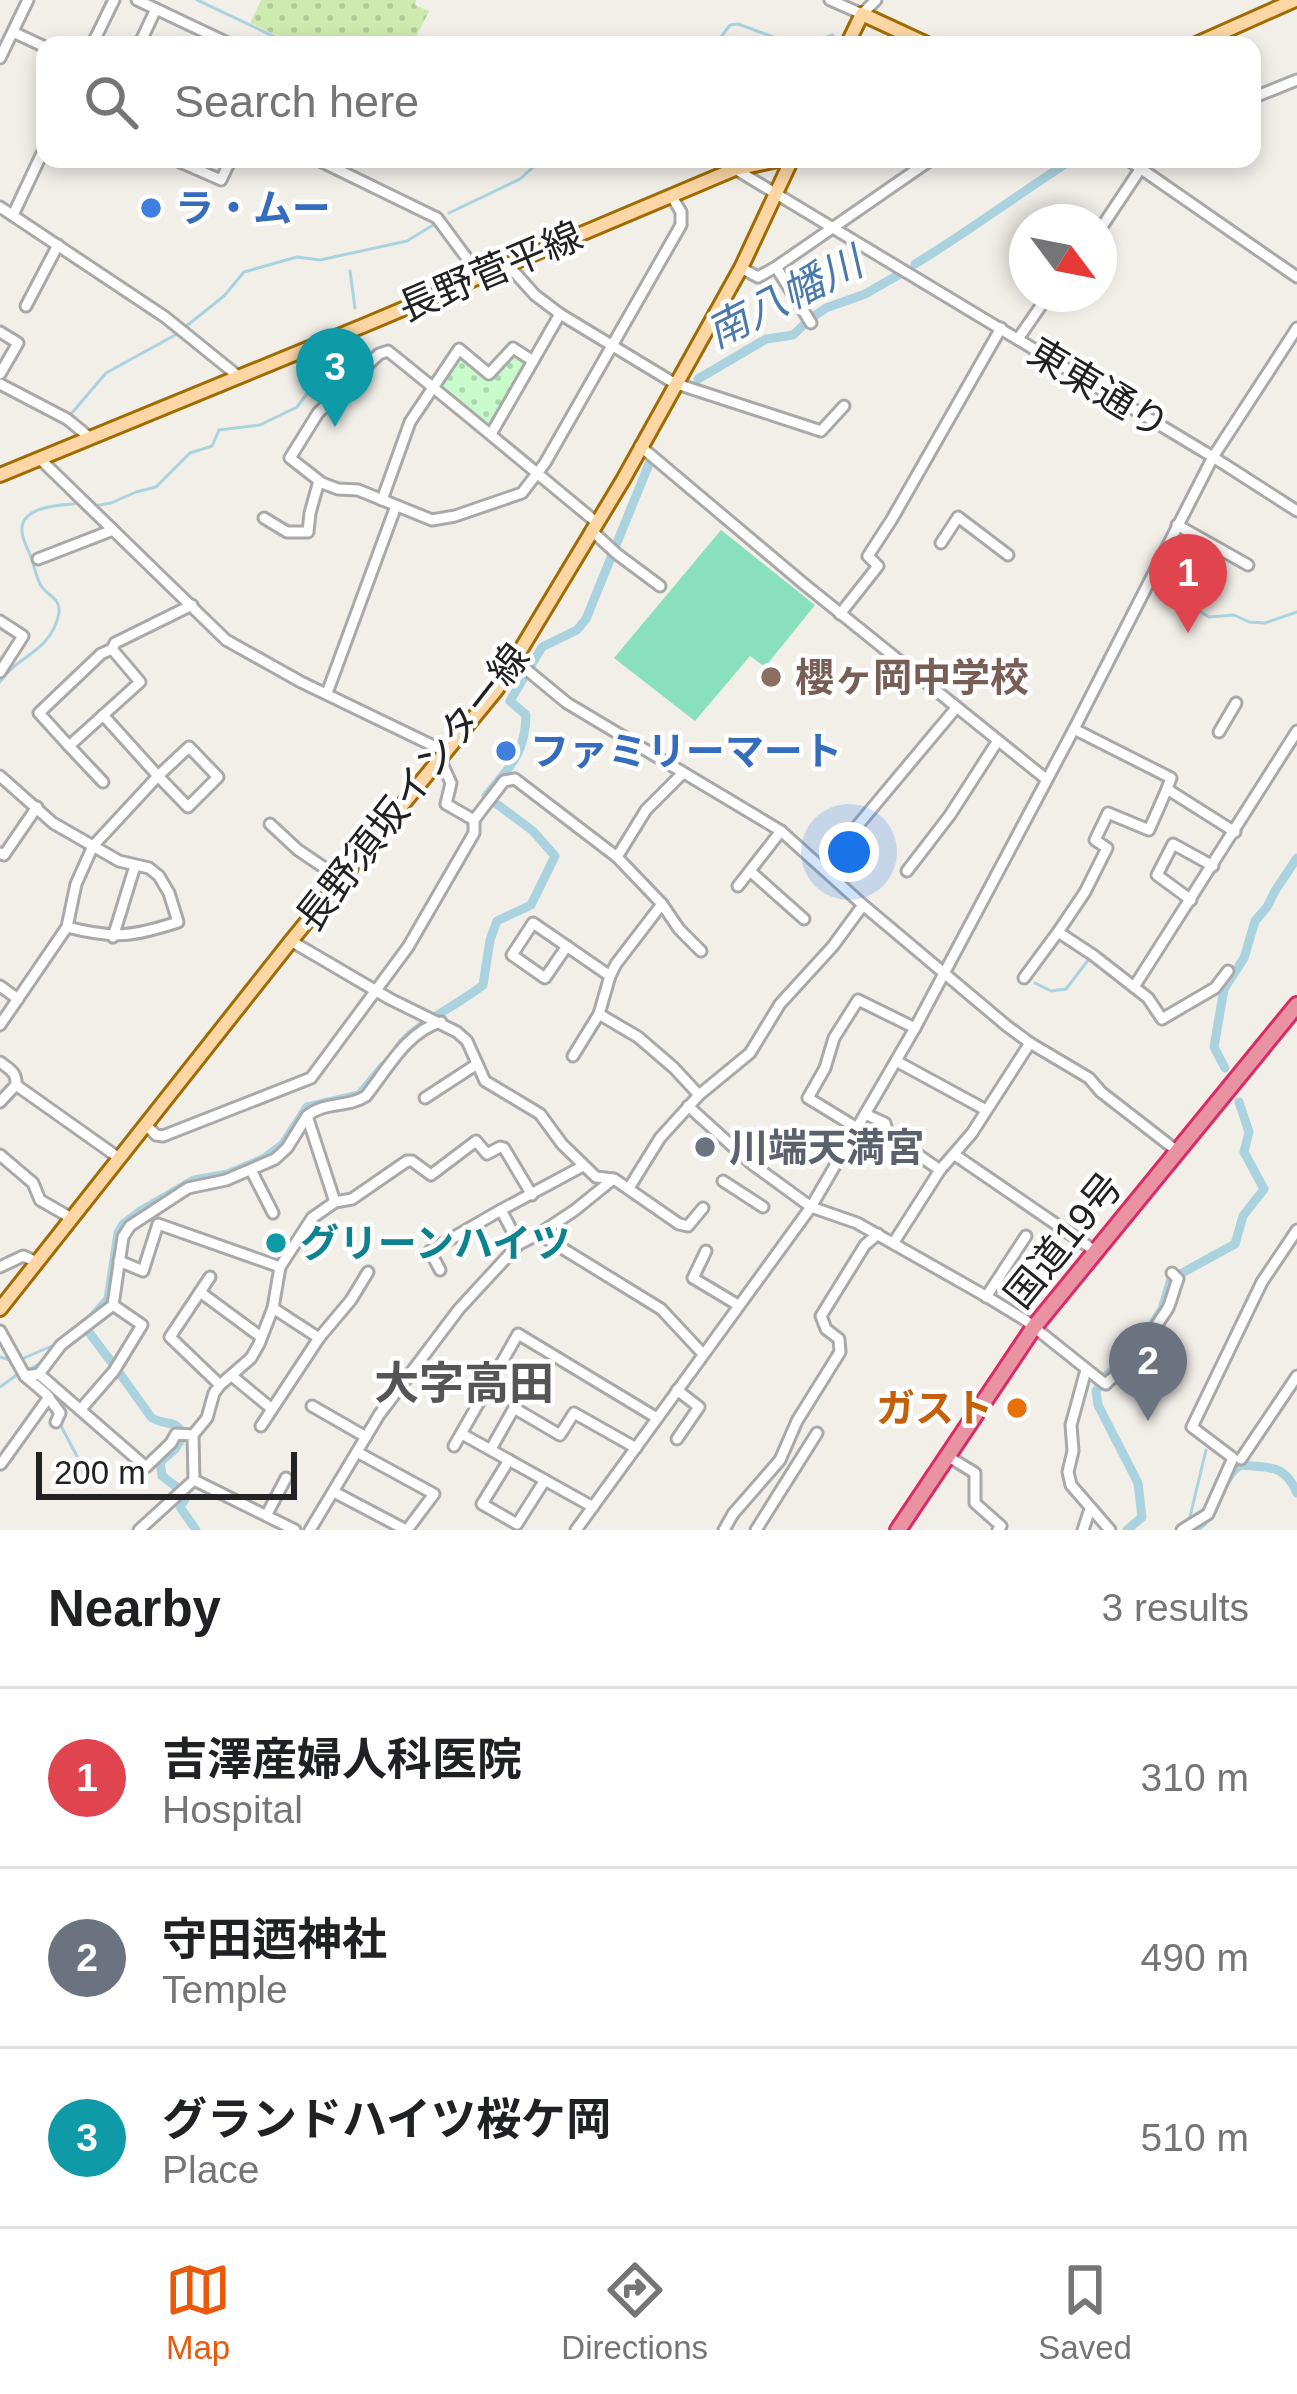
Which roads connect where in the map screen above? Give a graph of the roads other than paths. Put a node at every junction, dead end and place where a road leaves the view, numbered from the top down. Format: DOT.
graph roads {
  1 [pos="28,0"];
  2 [pos="114,0"];
  3 [pos="136,0"];
  4 [pos="830,0"];
  5 [pos="876,0"];
  6 [pos="1294,0"];
  7 [pos="862,7"];
  8 [pos="156,9"];
  9 [pos="199,29"];
  10 [pos="13,32"];
  11 [pos="96,36"];
  12 [pos="143,36"];
  13 [pos="196,36"];
  14 [pos="213,36"];
  15 [pos="851,36"];
  16 [pos="913,36"];
  17 [pos="1214,36"];
  18 [pos="36,43"];
  19 [pos="0,58"];
  20 [pos="1297,80"];
  21 [pos="1261,94"];
  22 [pos="36,167"];
  23 [pos="195,168"];
  24 [pos="226,168"];
  25 [pos="334,168"];
  26 [pos="740,168"];
  27 [pos="785,168"];
  28 [pos="919,168"];
  29 [pos="1141,168"];
  30 [pos="735,169"];
  31 [pos="777,193"];
  32 [pos="671,195"];
  33 [pos="1117,204"];
  34 [pos="0,206"];
  35 [pos="14,215"];
  36 [pos="834,226"];
  37 [pos="58,245"];
  38 [pos="508,265"];
  39 [pos="776,267"];
  40 [pos="741,268"];
  41 [pos="480,276"];
  42 [pos="1297,277"];
  43 [pos="26,306"];
  44 [pos="1037,312"];
  45 [pos="560,314"];
  46 [pos="809,320"];
  47 [pos="1000,328"];
  48 [pos="1297,328"];
  49 [pos="0,332"];
  50 [pos="1018,339"];
  51 [pos="612,345"];
  52 [pos="304,350"];
  53 [pos="533,361"];
  54 [pos="0,374"];
  55 [pos="238,376"];
  56 [pos="674,383"];
  57 [pos="0,384"];
  58 [pos="432,386"];
  59 [pos="344,388"];
  60 [pos="844,406"];
  61 [pos="491,434"];
  62 [pos="89,437"];
  63 [pos="640,446"];
  64 [pos="1213,457"];
  65 [pos="39,458"];
  66 [pos="537,474"];
  67 [pos="0,475"];
  68 [pos="319,481"];
  69 [pos="382,500"];
  70 [pos="396,506"];
  71 [pos="1297,511"];
  72 [pos="264,518"];
  73 [pos="1177,525"];
  74 [pos="594,526"];
  75 [pos="112,530"];
  76 [pos="941,543"];
  77 [pos="1008,555"];
  78 [pos="38,560"];
  79 [pos="1248,565"];
  80 [pos="660,586"];
  81 [pos="192,605"];
  82 [pos="840,614"];
  83 [pos="0,621"];
  84 [pos="112,649"];
  85 [pos="524,668"];
  86 [pos="0,672"];
  87 [pos="327,693"];
  88 [pos="1236,703"];
  89 [pos="956,708"];
  90 [pos="103,715"];
  91 [pos="1075,729"];
  92 [pos="1297,731"];
  93 [pos="1219,732"];
  94 [pos="997,742"];
  95 [pos="69,746"];
  96 [pos="443,755"];
  97 [pos="682,774"];
  98 [pos="0,776"];
  99 [pos="158,776"];
  100 [pos="1046,779"];
  101 [pos="103,782"];
  102 [pos="1167,790"];
  103 [pos="37,807"];
  104 [pos="474,820"];
  105 [pos="270,824"];
  106 [pos="782,831"];
  107 [pos="1235,832"];
  108 [pos="92,846"];
  109 [pos="0,853"];
  110 [pos="617,857"];
  111 [pos="136,866"];
  112 [pos="1214,866"];
  113 [pos="823,867"];
  114 [pos="750,871"];
  115 [pos="908,871"];
  116 [pos="341,879"];
  117 [pos="738,886"];
  118 [pos="1191,900"];
  119 [pos="662,904"];
  120 [pos="863,905"];
  121 [pos="804,919"];
  122 [pos="67,928"];
  123 [pos="1058,932"];
  124 [pos="113,937"];
  125 [pos="291,941"];
  126 [pos="567,946"];
  127 [pos="700,951"];
  128 [pos="944,974"];
  129 [pos="1229,975"];
  130 [pos="610,976"];
  131 [pos="1024,978"];
  132 [pos="0,986"];
  133 [pos="1134,987"];
  134 [pos="375,989"];
  135 [pos="18,999"];
  136 [pos="1297,1005"];
  137 [pos="599,1014"];
  138 [pos="436,1020"];
  139 [pos="0,1025"];
  140 [pos="915,1028"];
  141 [pos="1030,1043"];
  142 [pos="573,1056"];
  143 [pos="896,1060"];
  144 [pos="0,1062"];
  145 [pos="477,1064"];
  146 [pos="16,1085"];
  147 [pos="699,1095"];
  148 [pos="425,1098"];
  149 [pos="0,1102"];
  150 [pos="688,1106"];
  151 [pos="986,1111"];
  152 [pos="865,1114"];
  153 [pos="308,1116"];
  154 [pos="146,1125"];
  155 [pos="857,1128"];
  156 [pos="1177,1151"];
  157 [pos="0,1155"];
  158 [pos="955,1155"];
  159 [pos="119,1158"];
  160 [pos="583,1166"];
  161 [pos="251,1170"];
  162 [pos="940,1170"];
  163 [pos="614,1179"];
  164 [pos="724,1181"];
  165 [pos="629,1188"];
  166 [pos="532,1195"];
  167 [pos="335,1202"];
  168 [pos="763,1207"];
  169 [pos="811,1207"];
  170 [pos="703,1208"];
  171 [pos="501,1210"];
  172 [pos="274,1212"];
  173 [pos="71,1218"];
  174 [pos="1297,1230"];
  175 [pos="539,1234"];
  176 [pos="878,1234"];
  177 [pos="1026,1237"];
  178 [pos="894,1243"];
  179 [pos="519,1244"];
  180 [pos="1095,1251"];
  181 [pos="706,1252"];
  182 [pos="37,1262"];
  183 [pos="119,1262"];
  184 [pos="0,1267"];
  185 [pos="280,1267"];
  186 [pos="440,1270"];
  187 [pos="368,1272"];
  188 [pos="1175,1276"];
  189 [pos="210,1277"];
  190 [pos="200,1292"];
  191 [pos="986,1297"];
  192 [pos="113,1305"];
  193 [pos="739,1305"];
  194 [pos="273,1308"];
  195 [pos="0,1309"];
  196 [pos="1034,1327"];
  197 [pos="0,1330"];
  198 [pos="261,1337"];
  199 [pos="319,1338"];
  200 [pos="703,1354"];
  201 [pos="1086,1370"];
  202 [pos="39,1374"];
  203 [pos="25,1376"];
  204 [pos="232,1376"];
  205 [pos="1297,1376"];
  206 [pos="220,1384"];
  207 [pos="677,1390"];
  208 [pos="49,1397"];
  209 [pos="312,1406"];
  210 [pos="81,1409"];
  211 [pos="272,1409"];
  212 [pos="657,1418"];
  213 [pos="56,1422"];
  214 [pos="261,1426"];
  215 [pos="817,1433"];
  216 [pos="462,1434"];
  217 [pos="193,1435"];
  218 [pos="366,1437"];
  219 [pos="677,1439"];
  220 [pos="454,1446"];
  221 [pos="636,1448"];
  222 [pos="491,1449"];
  223 [pos="357,1452"];
  224 [pos="950,1457"];
  225 [pos="1241,1459"];
  226 [pos="509,1460"];
  227 [pos="1,1464"];
  228 [pos="286,1478"];
  229 [pos="194,1480"];
  230 [pos="544,1480"];
  231 [pos="334,1492"];
  232 [pos="593,1508"];
  233 [pos="1090,1509"];
  234 [pos="267,1514"];
  235 [pos="139,1530"];
  236 [pos="295,1530"];
  237 [pos="310,1530"];
  238 [pos="406,1530"];
  239 [pos="576,1530"];
  240 [pos="724,1530"];
  241 [pos="756,1530"];
  242 [pos="898,1530"];
  243 [pos="998,1530"];
  244 [pos="1083,1530"];
  245 [pos="1110,1530"];
  246 [pos="1182,1530"];
  1 -- 10 [label="street"];
  2 -- 11 [label="street"];
  3 -- 8 [label="street"];
  4 -- 7 [label="street"];
  5 -- 7 [label="street"];
  6 -- 17 [label="main road"];
  7 -- 15 [label="main road"];
  7 -- 16 [label="main road"];
  8 -- 9 [label="street"];
  8 -- 12 [label="street"];
  9 -- 13 [label="street"];
  9 -- 14 [label="street"];
  10 -- 18 [label="street"];
  10 -- 19 [label="street"];
  20 -- 21 [label="street"];
  22 -- 35 [label="street"];
  23 -- 24 [label="street"];
  25 -- 41 [label="street"];
  26 -- 30 [label="main road, 長野菅平線"];
  27 -- 31 [label="main road, 長野須坂インター線"];
  28 -- 36 [label="street"];
  29 -- 33 [label="street"];
  29 -- 42 [label="street"];
  30 -- 31 [label="street, 東東通り"];
  30 -- 32 [label="main road, 長野菅平線"];
  31 -- 36 [label="street, 東東通り"];
  31 -- 40 [label="main road, 長野須坂インター線"];
  32 -- 38 [label="main road, 長野菅平線"];
  32 -- 51 [label="street"];
  34 -- 35 [label="street"];
  35 -- 37 [label="street"];
  36 -- 39 [label="street"];
  36 -- 47 [label="street, 東東通り"];
  37 -- 43 [label="street"];
  37 -- 55 [label="street"];
  38 -- 41 [label="main road, 長野菅平線"];
  38 -- 45 [label="street"];
  39 -- 40 [label="street"];
  39 -- 46 [label="street"];
  40 -- 56 [label="main road, 長野須坂インター線"];
  41 -- 52 [label="main road, 長野菅平線"];
  44 -- 50 [label="street"];
  45 -- 51 [label="street"];
  45 -- 53 [label="street"];
  47 -- 50 [label="street, 東東通り"];
  47 -- 82 [label="street"];
  48 -- 64 [label="street"];
  49 -- 54 [label="street"];
  50 -- 64 [label="street, 東東通り"];
  51 -- 56 [label="street"];
  51 -- 66 [label="street"];
  52 -- 55 [label="main road, 長野菅平線"];
  52 -- 59 [label="street"];
  53 -- 58 [label="street"];
  53 -- 61 [label="street"];
  55 -- 62 [label="main road, 長野菅平線"];
  56 -- 60 [label="street"];
  56 -- 63 [label="main road, 長野須坂インター線"];
  57 -- 62 [label="street"];
  58 -- 59 [label="street"];
  58 -- 61 [label="street"];
  58 -- 69 [label="street"];
  59 -- 68 [label="street"];
  61 -- 66 [label="street"];
  62 -- 65 [label="main road, 長野菅平線"];
  63 -- 74 [label="main road, 長野須坂インター線"];
  63 -- 82 [label="street"];
  64 -- 71 [label="street, 東東通り"];
  64 -- 73 [label="street"];
  65 -- 67 [label="main road, 長野菅平線"];
  65 -- 75 [label="street"];
  66 -- 70 [label="street"];
  66 -- 74 [label="street"];
  68 -- 69 [label="street"];
  68 -- 72 [label="street"];
  69 -- 70 [label="street"];
  70 -- 87 [label="street"];
  73 -- 79 [label="street"];
  73 -- 91 [label="street"];
  74 -- 80 [label="street"];
  74 -- 85 [label="main road, 長野須坂インター線"];
  75 -- 78 [label="street"];
  75 -- 81 [label="street"];
  76 -- 77 [label="street"];
  81 -- 84 [label="street"];
  81 -- 87 [label="street"];
  82 -- 89 [label="street"];
  83 -- 86 [label="street"];
  84 -- 90 [label="street"];
  84 -- 95 [label="street"];
  85 -- 96 [label="main road, 長野須坂インター線"];
  85 -- 97 [label="street"];
  87 -- 96 [label="street"];
  88 -- 93 [label="street"];
  89 -- 94 [label="street"];
  89 -- 113 [label="street"];
  90 -- 95 [label="street"];
  90 -- 99 [label="street"];
  91 -- 100 [label="street"];
  91 -- 102 [label="street"];
  92 -- 107 [label="street"];
  94 -- 100 [label="street"];
  94 -- 115 [label="street"];
  95 -- 101 [label="street"];
  96 -- 104 [label="street"];
  96 -- 116 [label="main road, 長野須坂インター線"];
  97 -- 106 [label="street"];
  97 -- 110 [label="street"];
  98 -- 103 [label="street"];
  99 -- 99 [label="street"];
  99 -- 108 [label="street"];
  100 -- 128 [label="street"];
  102 -- 107 [label="street"];
  102 -- 123 [label="street"];
  103 -- 108 [label="street"];
  103 -- 109 [label="street"];
  104 -- 110 [label="street"];
  104 -- 134 [label="street"];
  105 -- 116 [label="street"];
  106 -- 113 [label="street"];
  106 -- 114 [label="street"];
  107 -- 112 [label="street"];
  108 -- 111 [label="street"];
  108 -- 122 [label="street"];
  110 -- 119 [label="street"];
  111 -- 124 [label="street"];
  111 -- 124 [label="street"];
  112 -- 118 [label="street"];
  112 -- 118 [label="street"];
  113 -- 120 [label="street"];
  114 -- 117 [label="street"];
  114 -- 121 [label="street"];
  116 -- 125 [label="main road, 長野須坂インター線"];
  118 -- 133 [label="street"];
  119 -- 127 [label="street"];
  119 -- 130 [label="street"];
  120 -- 128 [label="street"];
  120 -- 147 [label="street"];
  122 -- 124 [label="street"];
  122 -- 135 [label="street"];
  123 -- 131 [label="street"];
  123 -- 133 [label="street"];
  125 -- 134 [label="street"];
  125 -- 154 [label="main road, 長野須坂インター線"];
  126 -- 126 [label="street"];
  126 -- 130 [label="street"];
  128 -- 140 [label="street"];
  128 -- 141 [label="street"];
  129 -- 133 [label="street"];
  130 -- 137 [label="street"];
  132 -- 135 [label="street"];
  134 -- 138 [label="street"];
  134 -- 154 [label="street"];
  135 -- 139 [label="street"];
  136 -- 156 [label="highway, 国道19号"];
  137 -- 142 [label="street"];
  137 -- 147 [label="street"];
  138 -- 145 [label="street"];
  138 -- 153 [label="street"];
  140 -- 143 [label="street"];
  140 -- 155 [label="street"];
  141 -- 151 [label="street"];
  141 -- 156 [label="street"];
  143 -- 151 [label="street"];
  143 -- 152 [label="street"];
  144 -- 146 [label="street"];
  145 -- 148 [label="street"];
  145 -- 160 [label="street"];
  146 -- 149 [label="street"];
  146 -- 159 [label="street"];
  147 -- 150 [label="street"];
  150 -- 165 [label="street"];
  150 -- 169 [label="street"];
  151 -- 158 [label="street"];
  152 -- 155 [label="street"];
  152 -- 162 [label="street"];
  153 -- 161 [label="street"];
  153 -- 167 [label="street"];
  154 -- 159 [label="main road, 長野須坂インター線"];
  155 -- 169 [label="street"];
  156 -- 180 [label="highway, 国道19号"];
  157 -- 173 [label="street"];
  158 -- 162 [label="street"];
  158 -- 180 [label="street"];
  159 -- 173 [label="main road, 長野須坂インター線"];
  160 -- 163 [label="street"];
  160 -- 166 [label="street"];
  161 -- 172 [label="street"];
  161 -- 183 [label="street"];
  162 -- 178 [label="street"];
  163 -- 165 [label="street"];
  163 -- 175 [label="street"];
  164 -- 168 [label="street"];
  165 -- 170 [label="street"];
  166 -- 167 [label="street"];
  166 -- 171 [label="street"];
  167 -- 185 [label="street"];
  169 -- 176 [label="street"];
  169 -- 193 [label="street"];
  171 -- 179 [label="street"];
  171 -- 186 [label="street"];
  173 -- 182 [label="main road, 長野須坂インター線"];
  174 -- 246 [label="street"];
  175 -- 179 [label="street"];
  175 -- 200 [label="street"];
  176 -- 178 [label="street"];
  176 -- 240 [label="street"];
  177 -- 191 [label="street"];
  178 -- 191 [label="street"];
  179 -- 218 [label="street"];
  180 -- 196 [label="highway, 国道19号"];
  181 -- 193 [label="street"];
  182 -- 184 [label="street"];
  182 -- 195 [label="main road, 長野須坂インター線"];
  183 -- 185 [label="street"];
  183 -- 192 [label="street"];
  185 -- 194 [label="street"];
  187 -- 199 [label="street"];
  188 -- 201 [label="street"];
  189 -- 190 [label="street"];
  190 -- 198 [label="street"];
  190 -- 206 [label="street"];
  191 -- 196 [label="street"];
  192 -- 202 [label="street"];
  192 -- 210 [label="street"];
  193 -- 200 [label="street"];
  194 -- 198 [label="street"];
  194 -- 199 [label="street"];
  196 -- 201 [label="street"];
  196 -- 224 [label="highway, 国道19号"];
  197 -- 203 [label="street"];
  198 -- 204 [label="street"];
  199 -- 211 [label="street"];
  200 -- 207 [label="street"];
  201 -- 233 [label="street"];
  202 -- 203 [label="street"];
  202 -- 210 [label="street"];
  203 -- 208 [label="street"];
  204 -- 206 [label="street"];
  204 -- 211 [label="street"];
  205 -- 225 [label="street"];
  206 -- 217 [label="street"];
  207 -- 212 [label="street"];
  207 -- 219 [label="street"];
  208 -- 213 [label="street"];
  208 -- 227 [label="street"];
  209 -- 218 [label="street"];
  210 -- 217 [label="street"];
  211 -- 214 [label="street"];
  212 -- 216 [label="street"];
  212 -- 221 [label="street"];
  215 -- 241 [label="street"];
  216 -- 220 [label="street"];
  216 -- 222 [label="street"];
  217 -- 229 [label="street"];
  218 -- 223 [label="street"];
  221 -- 222 [label="street"];
  221 -- 232 [label="street"];
  222 -- 226 [label="street"];
  223 -- 231 [label="street"];
  223 -- 238 [label="street"];
  224 -- 242 [label="highway, 国道19号"];
  224 -- 243 [label="street"];
  226 -- 230 [label="street"];
  226 -- 230 [label="street"];
  228 -- 234 [label="street"];
  229 -- 234 [label="street"];
  229 -- 235 [label="street"];
  230 -- 232 [label="street"];
  231 -- 237 [label="street"];
  231 -- 238 [label="street"];
  232 -- 239 [label="street"];
  233 -- 244 [label="street"];
  233 -- 245 [label="street"];
  234 -- 236 [label="street"];
}
